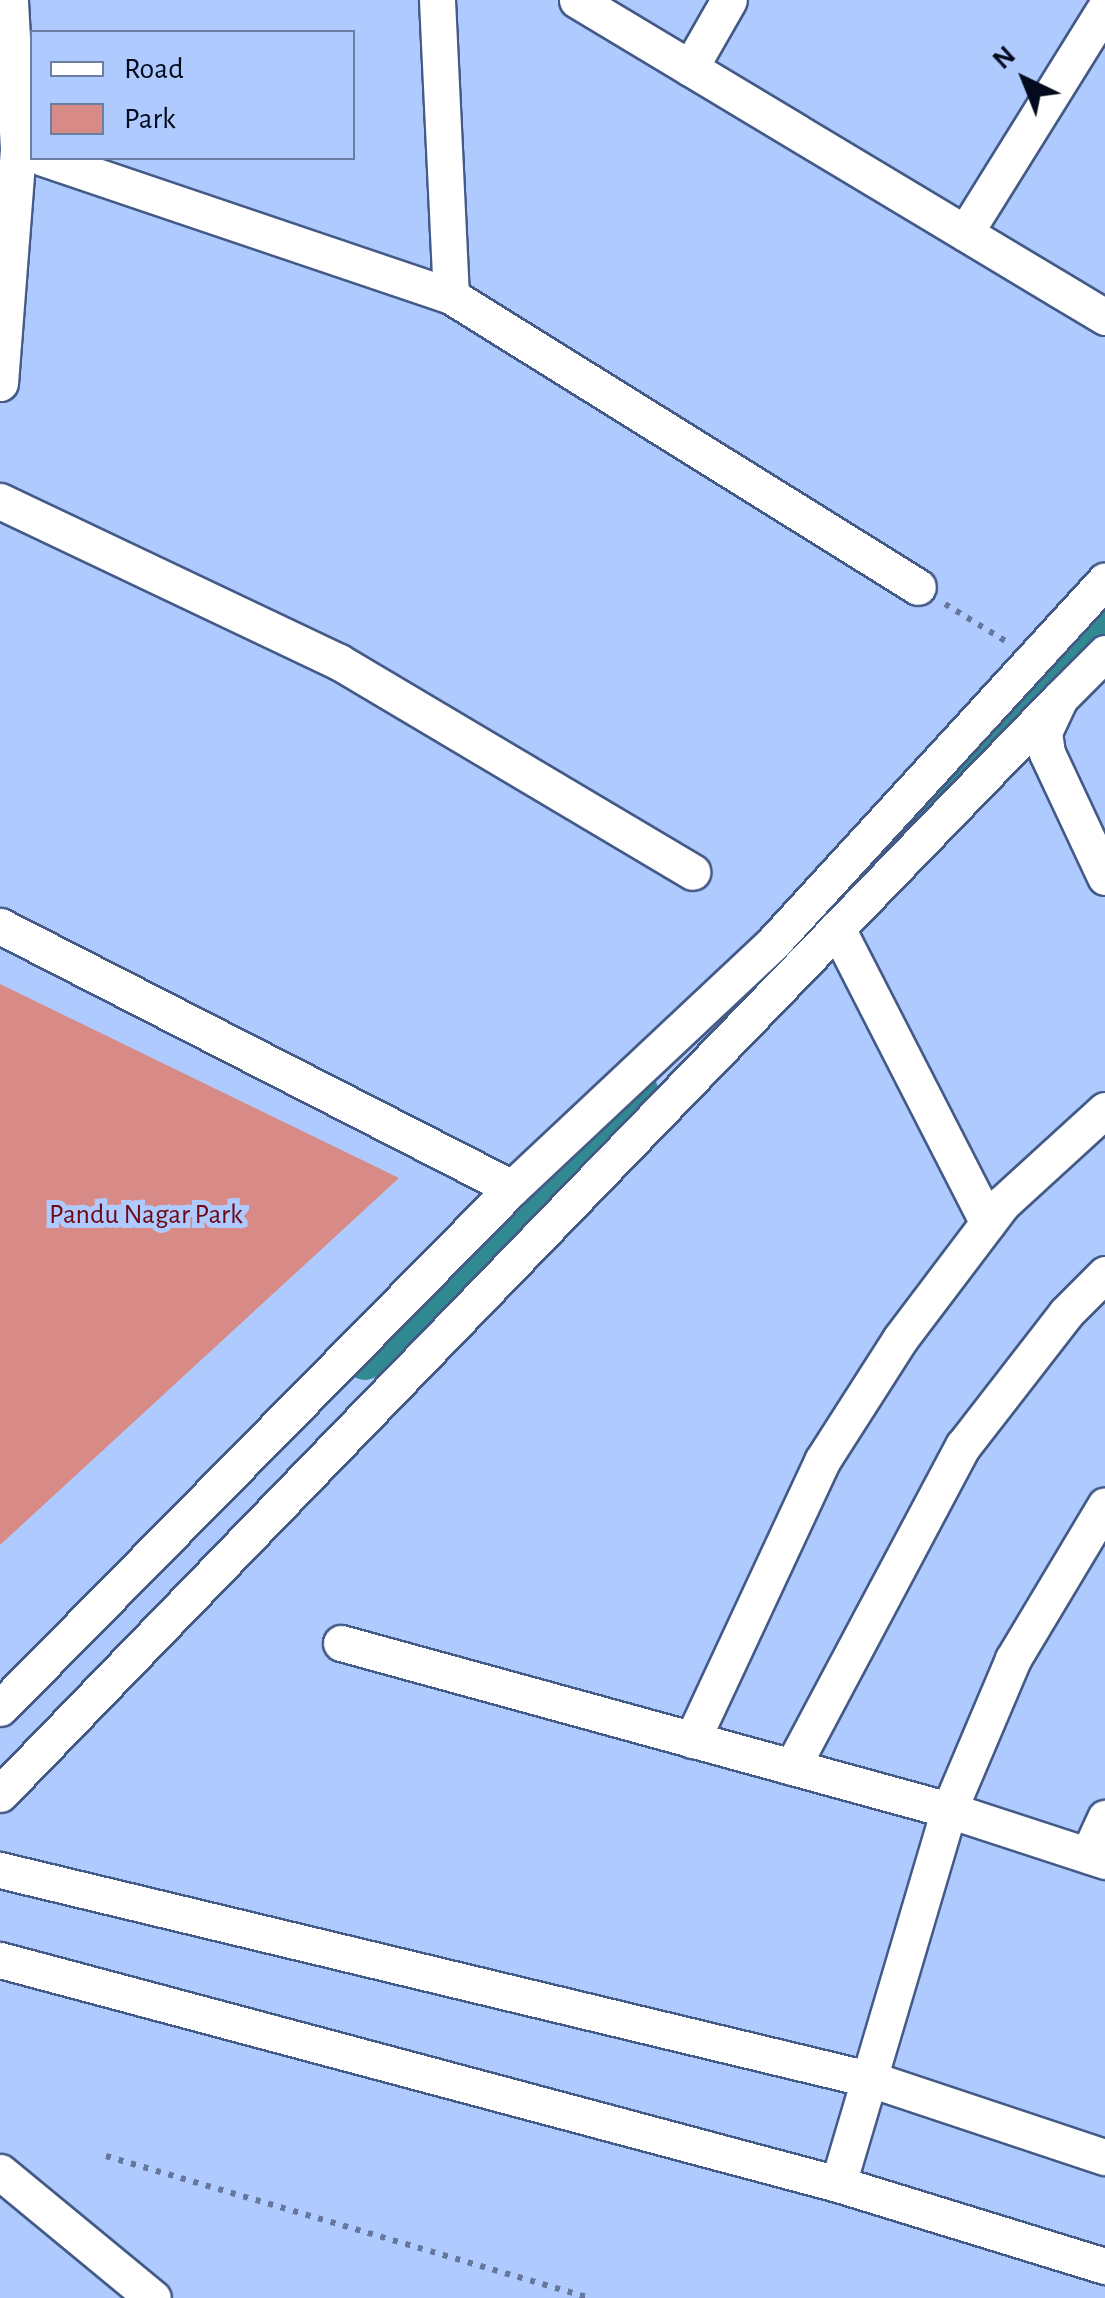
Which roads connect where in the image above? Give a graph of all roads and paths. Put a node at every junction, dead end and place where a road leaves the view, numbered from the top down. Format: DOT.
graph roads {
  1 [pos="10,0"];
  2 [pos="437,0"];
  3 [pos="577,0"];
  4 [pos="729,0"];
  5 [pos="1105,8"];
  6 [pos="690,68"];
  7 [pos="23,152"];
  8 [pos="47,160"];
  9 [pos="966,233"];
  10 [pos="451,296"];
  11 [pos="1105,317"];
  12 [pos="0,383"];
  13 [pos="0,501"];
  14 [pos="1105,580"];
  15 [pos="918,588"];
  16 [pos="1105,652"];
  17 [pos="1034,658"];
  18 [pos="1060,698"];
  19 [pos="692,872"];
  20 [pos="1105,876"];
  21 [pos="0,926"];
  22 [pos="837,928"];
  23 [pos="1105,1110"];
  24 [pos="512,1188"];
  25 [pos="988,1223"];
  26 [pos="1105,1274"];
  27 [pos="1105,1505"];
  28 [pos="341,1643"];
  29 [pos="0,1708"];
  30 [pos="692,1740"];
  31 [pos="792,1767"];
  32 [pos="0,1794"];
  33 [pos="949,1810"];
  34 [pos="1105,1818"];
  35 [pos="1097,1858"];
  36 [pos="0,1870"];
  37 [pos="0,1960"];
  38 [pos="873,2080"];
  39 [pos="106,2156"];
  40 [pos="1105,2156"];
  41 [pos="0,2172"];
  42 [pos="838,2184"];
  43 [pos="1105,2266"];
  44 [pos="153,2298"];
  45 [pos="590,2298"];
  1 -- 7 [label="street"];
  2 -- 10 [label="street"];
  3 -- 6 [label="street"];
  4 -- 6 [label="street"];
  5 -- 9 [label="street"];
  6 -- 9 [label="street"];
  7 -- 12 [label="street"];
  8 -- 10 [label="street"];
  9 -- 11 [label="street"];
  10 -- 15 [label="street"];
  13 -- 19 [label="street"];
  14 -- 17 [label="street"];
  15 -- 17 [label="path"];
  16 -- 18 [label="street"];
  17 -- 24 [label="street"];
  18 -- 20 [label="street"];
  18 -- 22 [label="street"];
  21 -- 24 [label="street"];
  22 -- 25 [label="street"];
  22 -- 32 [label="street"];
  23 -- 25 [label="street"];
  24 -- 29 [label="street"];
  25 -- 30 [label="street"];
  26 -- 31 [label="street"];
  27 -- 33 [label="street"];
  28 -- 30 [label="street"];
  30 -- 31 [label="street"];
  31 -- 33 [label="street"];
  33 -- 35 [label="street"];
  33 -- 38 [label="street"];
  34 -- 35 [label="street"];
  36 -- 38 [label="street"];
  37 -- 42 [label="street"];
  38 -- 40 [label="street"];
  38 -- 42 [label="street"];
  39 -- 45 [label="path"];
  41 -- 44 [label="street"];
  42 -- 43 [label="street"];
}
